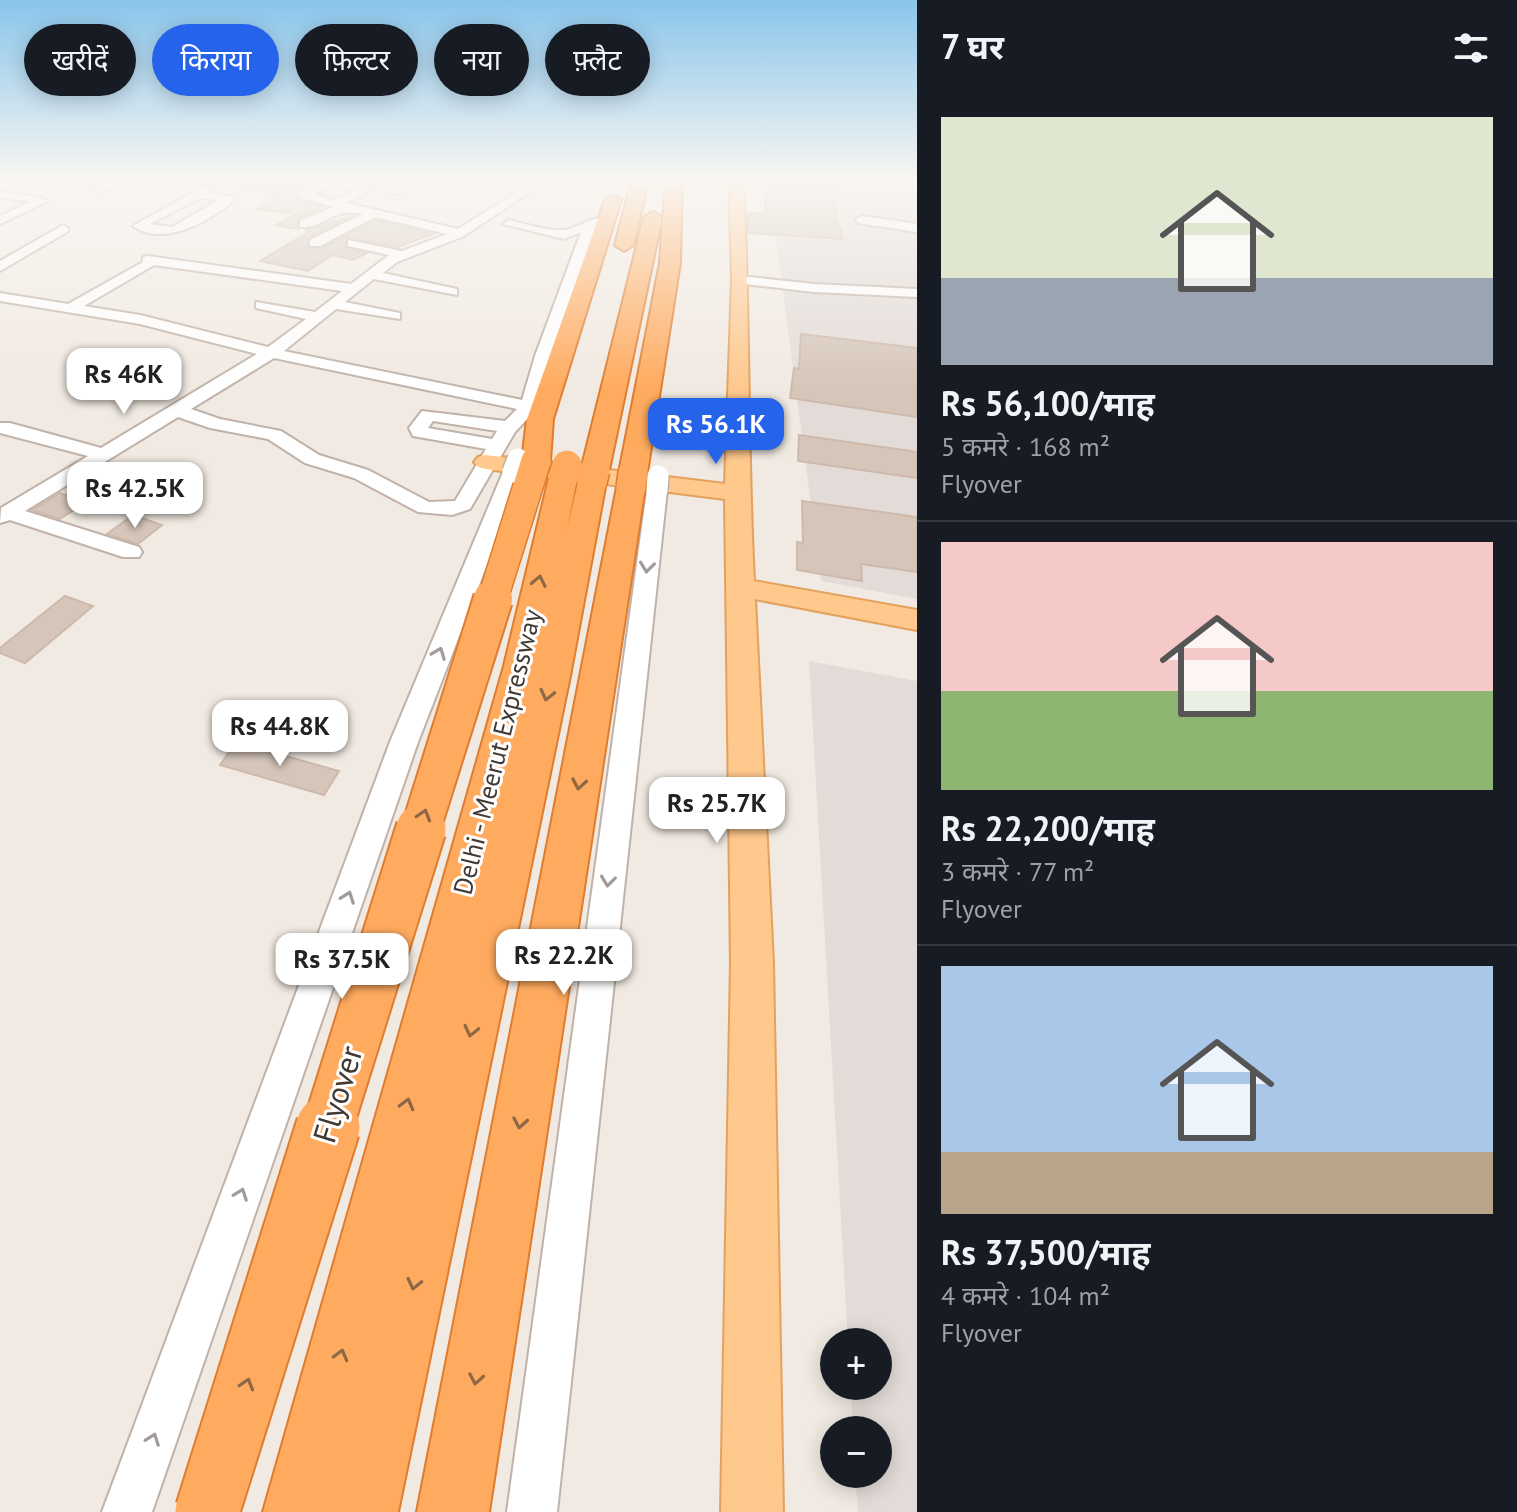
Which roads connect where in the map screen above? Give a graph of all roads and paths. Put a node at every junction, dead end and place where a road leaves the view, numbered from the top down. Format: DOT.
graph roads {
  1 [pos="32,248"];
  2 [pos="169,248"];
  3 [pos="372,248"];
  4 [pos="418,248"];
  5 [pos="591,248"];
  6 [pos="624,248"];
  7 [pos="641,248"];
  8 [pos="671,248"];
  9 [pos="739,248"];
  10 [pos="400,254"];
  11 [pos="147,265"];
  12 [pos="0,267"];
  13 [pos="618,270"];
  14 [pos="373,275"];
  15 [pos="740,280"];
  16 [pos="356,289"];
  17 [pos="452,292"];
  18 [pos="917,293"];
  19 [pos="0,297"];
  20 [pos="261,305"];
  21 [pos="336,305"];
  22 [pos="71,308"];
  23 [pos="395,316"];
  24 [pos="320,317"];
  25 [pos="271,353"];
  26 [pos="536,408"];
  27 [pos="177,410"];
  28 [pos="0,428"];
  29 [pos="103,454"];
  30 [pos="562,463"];
  31 [pos="737,493"];
  32 [pos="4,515"];
  33 [pos="131,552"];
  34 [pos="740,598"];
  35 [pos="917,620"];
  36 [pos="917,642"];
  37 [pos="127,1512"];
  38 [pos="207,1512"];
  39 [pos="299,1512"];
  40 [pos="362,1512"];
  41 [pos="453,1512"];
  42 [pos="532,1512"];
  43 [pos="752,1512"];
  1 -- 12 [label="street"];
  2 -- 16 [label="street"];
  3 -- 10 [label="street"];
  4 -- 10 [label="street"];
  5 -- 26 [label="highway"];
  6 -- 13 [label="highway"];
  7 -- 30 [label="highway, Delhi - Meerut Expressway"];
  8 -- 30 [label="highway, Flyover"];
  9 -- 15 [label="main road"];
  10 -- 14 [label="street"];
  11 -- 22 [label="street"];
  14 -- 16 [label="street"];
  14 -- 17 [label="street"];
  15 -- 18 [label="street"];
  15 -- 31 [label="main road"];
  16 -- 21 [label="street"];
  19 -- 22 [label="street"];
  20 -- 24 [label="street"];
  21 -- 23 [label="street"];
  21 -- 24 [label="street"];
  22 -- 25 [label="street"];
  24 -- 25 [label="street"];
  25 -- 26 [label="street"];
  25 -- 27 [label="street"];
  26 -- 30 [label="highway"];
  26 -- 30 [label="street"];
  27 -- 29 [label="street"];
  27 -- 30 [label="street"];
  28 -- 29 [label="street"];
  29 -- 32 [label="street"];
  30 -- 31 [label="main road"];
  37 -- 30 [label="street, one-way"];
  38 -- 30 [label="highway, Flyover, one-way, bridge"];
  39 -- 30 [label="highway, Delhi - Meerut Expressway, one-way"];
  30 -- 40 [label="highway, Delhi - Meerut Expressway, one-way"];
  30 -- 41 [label="highway, Flyover, one-way, bridge"];
  30 -- 42 [label="street, one-way"];
  31 -- 34 [label="main road"];
  32 -- 33 [label="street"];
  34 -- 35 [label="main road"];
  34 -- 36 [label="main road"];
  34 -- 43 [label="main road"];
}
